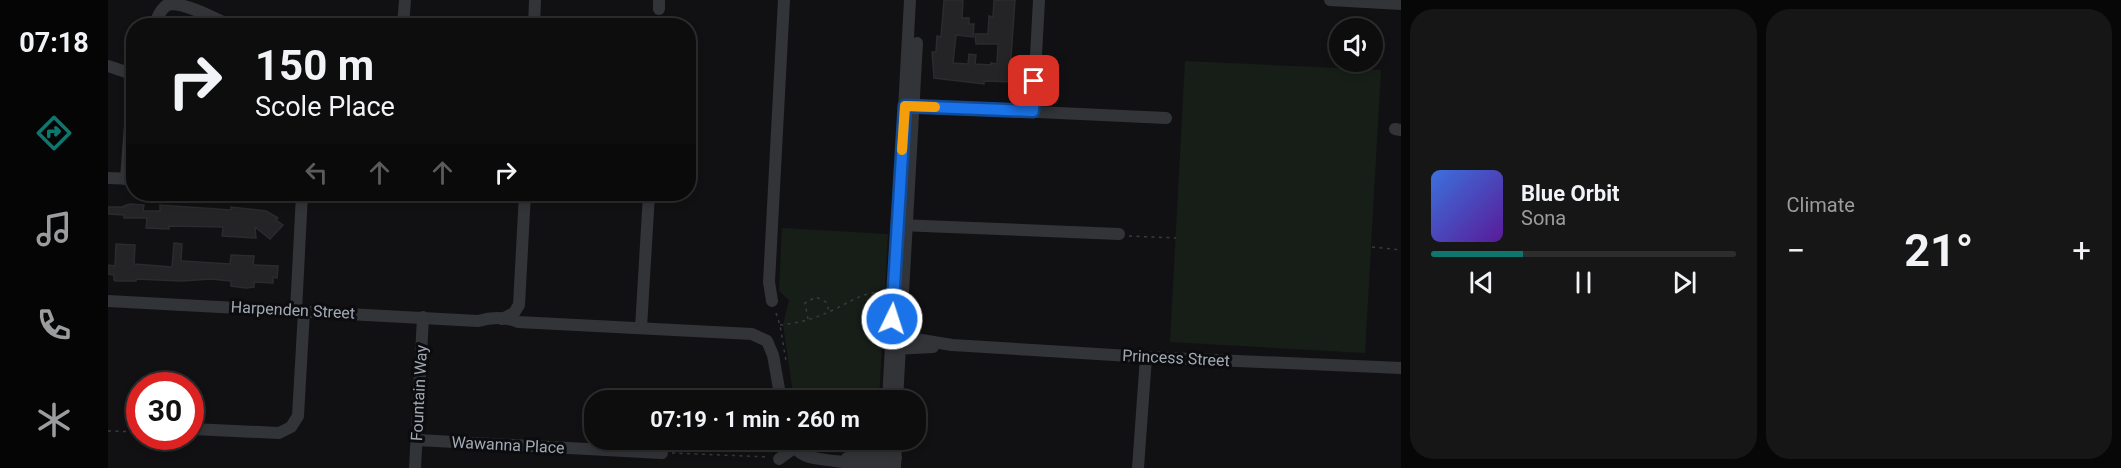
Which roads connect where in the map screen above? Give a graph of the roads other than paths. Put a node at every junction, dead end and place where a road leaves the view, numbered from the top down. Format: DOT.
graph roads {
  1 [pos="405,0"];
  2 [pos="535,0"];
  3 [pos="784,0"];
  4 [pos="910,0"];
  5 [pos="919,0"];
  6 [pos="1039,0"];
  7 [pos="1330,0"];
  8 [pos="1401,4"];
  9 [pos="157,18"];
  10 [pos="214,18"];
  11 [pos="404,18"];
  12 [pos="534,18"];
  13 [pos="108,66"];
  14 [pos="126,70"];
  15 [pos="909,106"];
  16 [pos="1033,111"];
  17 [pos="1166,118"];
  18 [pos="108,178"];
  19 [pos="126,179"];
  20 [pos="302,201"];
  21 [pos="525,201"];
  22 [pos="649,201"];
  23 [pos="903,225"];
  24 [pos="1119,234"];
  25 [pos="108,301"];
  26 [pos="772,301"];
  27 [pos="300,311"];
  28 [pos="423,317"];
  29 [pos="502,319"];
  30 [pos="478,321"];
  31 [pos="518,322"];
  32 [pos="641,328"];
  33 [pos="895,336"];
  34 [pos="952,345"];
  35 [pos="894,349"];
  36 [pos="1146,357"];
  37 [pos="1401,368"];
  38 [pos="779,390"];
  39 [pos="889,390"];
  40 [pos="896,390"];
  41 [pos="204,430"];
  42 [pos="417,440"];
  43 [pos="787,450"];
  44 [pos="799,450"];
  45 [pos="662,453"];
  46 [pos="779,459"];
  47 [pos="837,461"];
  48 [pos="891,463"];
  49 [pos="415,468"];
  50 [pos="878,468"];
  51 [pos="1138,468"];
  1 -- 11 [label="street"];
  2 -- 12 [label="street"];
  3 -- 26 [label="street"];
  4 -- 15 [label="street"];
  5 -- 15 [label="street"];
  6 -- 16 [label="street"];
  7 -- 8 [label="street"];
  9 -- 10 [label="street"];
  13 -- 14 [label="street"];
  15 -- 16 [label="street"];
  15 -- 23 [label="street"];
  16 -- 17 [label="street"];
  18 -- 19 [label="street"];
  20 -- 27 [label="street"];
  21 -- 29 [label="street"];
  22 -- 32 [label="street"];
  23 -- 24 [label="street"];
  23 -- 33 [label="street"];
  25 -- 27 [label="street, Harpenden Street"];
  27 -- 28 [label="street, Harpenden Street"];
  27 -- 41 [label="street"];
  28 -- 30 [label="street, Harpenden Street"];
  28 -- 42 [label="street, Fountain Way"];
  29 -- 30 [label="street, Harpenden Street"];
  29 -- 31 [label="street, Harpenden Street"];
  30 -- 31 [label="street, Harpenden Street"];
  31 -- 32 [label="street, Harpenden Street"];
  32 -- 38 [label="street, Harpenden Street"];
  33 -- 34 [label="street, Princess Street"];
  33 -- 35 [label="street"];
  34 -- 35 [label="street, Princess Street"];
  34 -- 36 [label="street, Princess Street"];
  35 -- 39 [label="street"];
  35 -- 40 [label="street"];
  36 -- 37 [label="street, Princess Street"];
  36 -- 51 [label="street"];
  42 -- 45 [label="street, Wawanna Place"];
  42 -- 49 [label="street, Fountain Way"];
  43 -- 46 [label="street"];
  44 -- 47 [label="street"];
  47 -- 48 [label="street"];
  47 -- 50 [label="street"];
}
